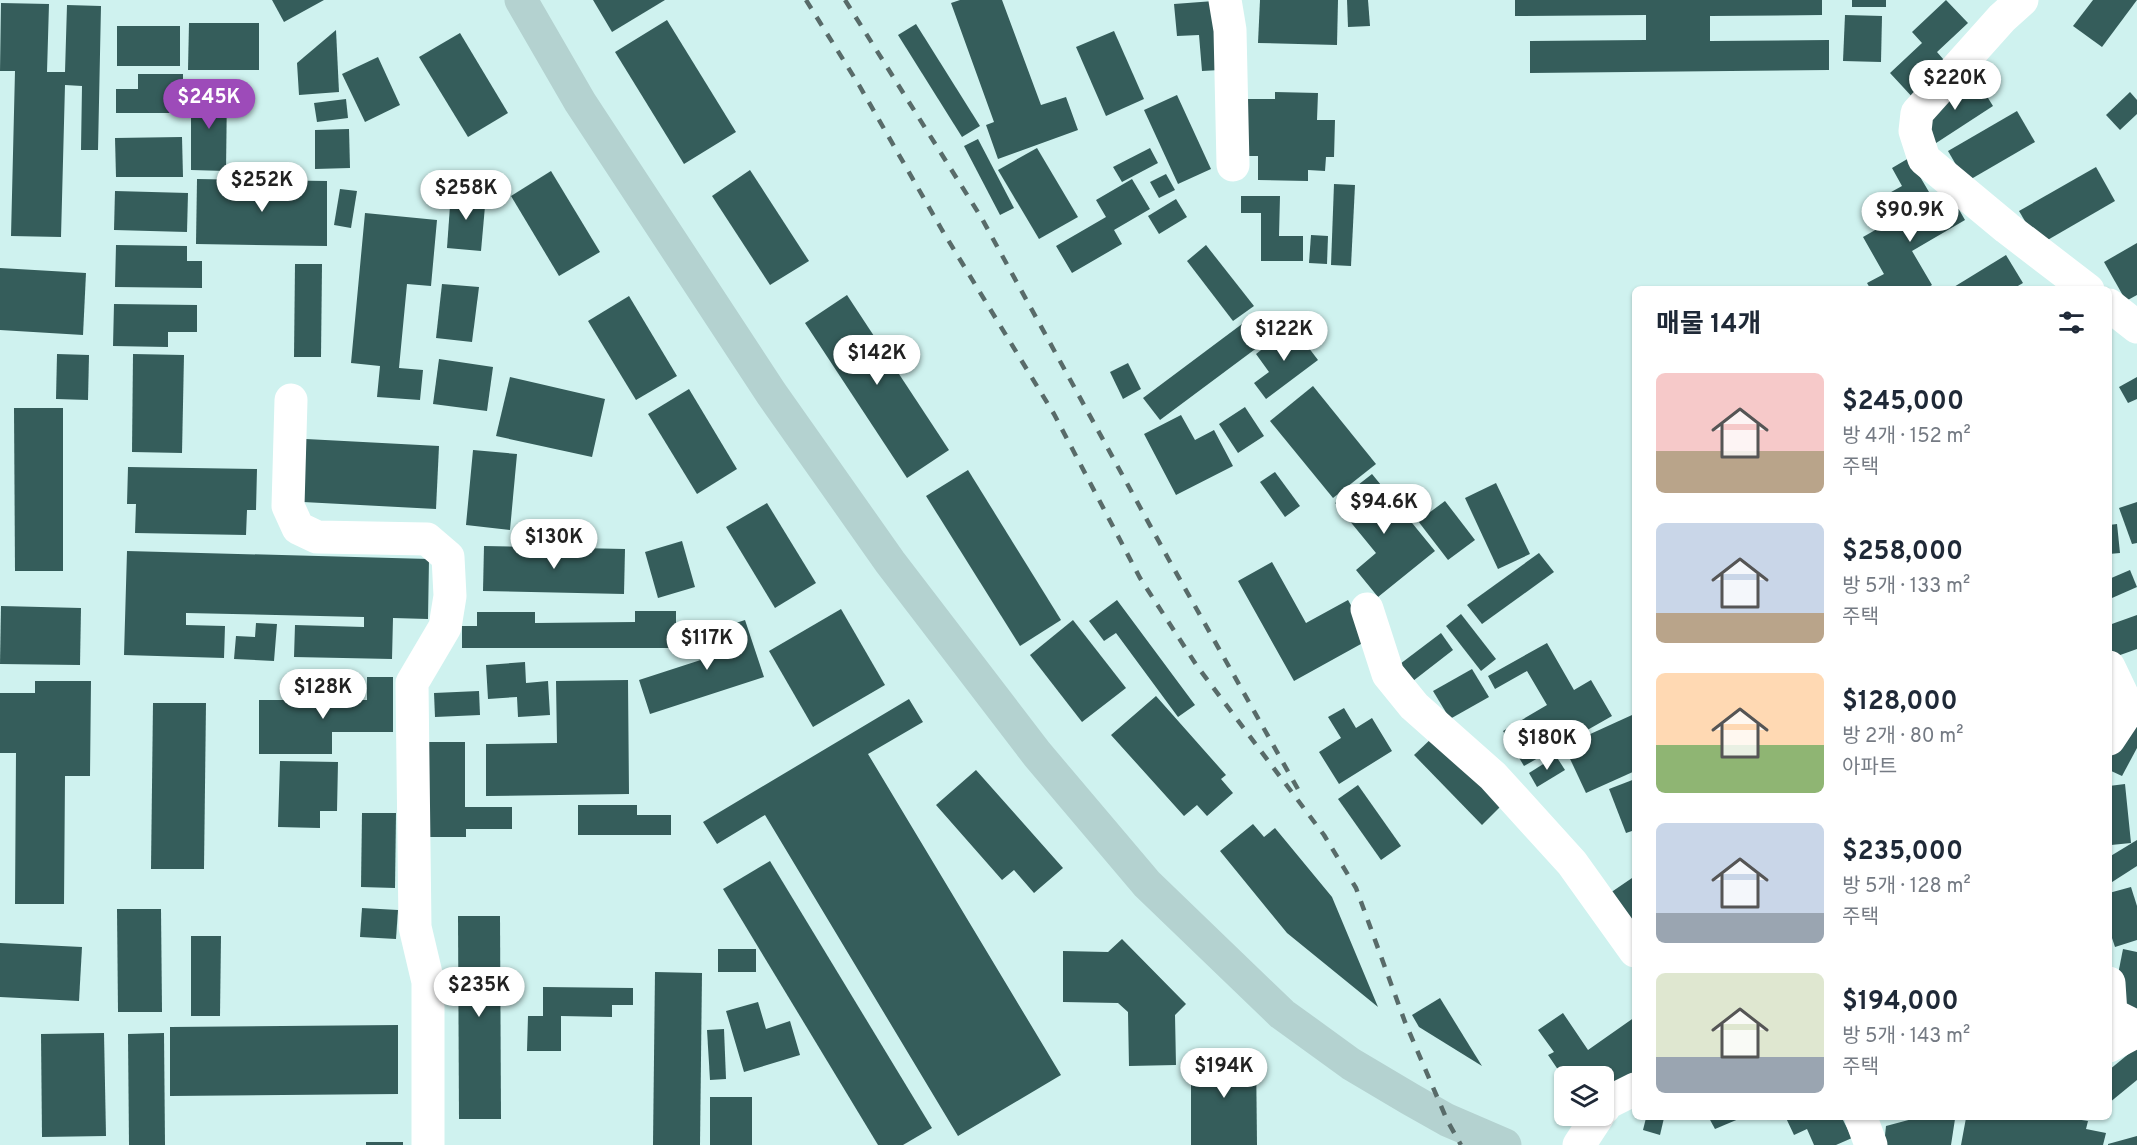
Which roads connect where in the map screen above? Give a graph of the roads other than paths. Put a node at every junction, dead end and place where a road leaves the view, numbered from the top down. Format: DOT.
graph roads {
  1 [pos="521,0"];
  2 [pos="1225,0"];
  3 [pos="2022,0"];
  4 [pos="1233,165"];
  5 [pos="2083,286"];
  6 [pos="2112,307"];
  7 [pos="2137,327"];
  8 [pos="291,400"];
  9 [pos="1367,609"];
  10 [pos="2112,672"];
  11 [pos="2133,707"];
  12 [pos="2112,735"];
  13 [pos="1632,947"];
  14 [pos="2112,1014"];
  15 [pos="2137,1029"];
  16 [pos="2112,1044"];
  17 [pos="1632,1090"];
  18 [pos="1614,1100"];
  19 [pos="1591,1126"];
  20 [pos="1452,1132"];
  21 [pos="428,1145"];
  22 [pos="1505,1145"];
  23 [pos="1579,1145"];
  1 -- 20 [label="main road"];
  2 -- 4 [label="street"];
  3 -- 5 [label="street"];
  6 -- 7 [label="street"];
  8 -- 21 [label="street"];
  9 -- 13 [label="street"];
  10 -- 11 [label="street"];
  11 -- 12 [label="street"];
  14 -- 15 [label="street"];
  15 -- 16 [label="street"];
  17 -- 18 [label="street"];
  19 -- 23 [label="street"];
  20 -- 22 [label="main road"];
}
